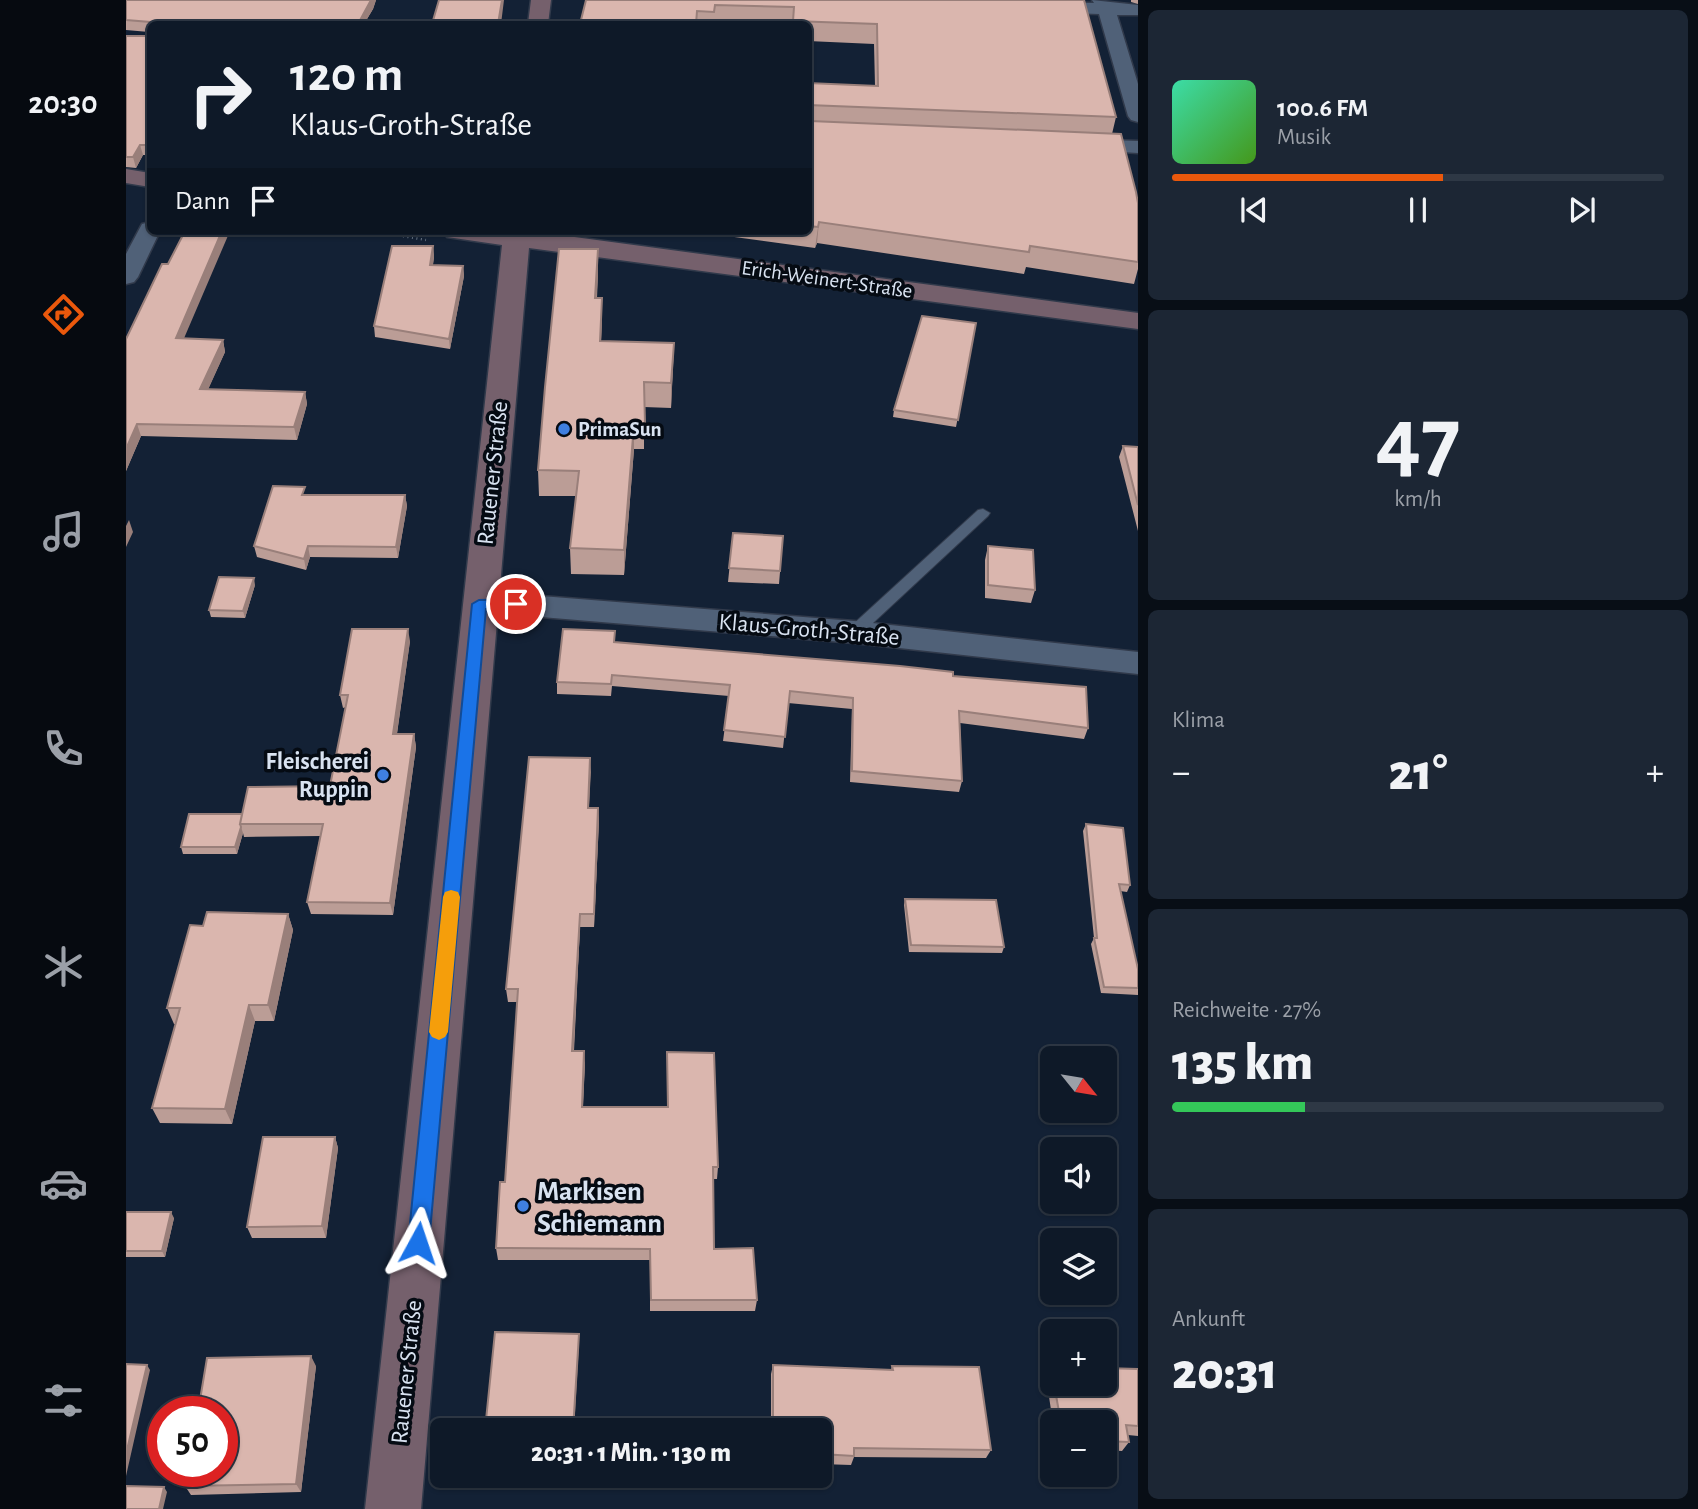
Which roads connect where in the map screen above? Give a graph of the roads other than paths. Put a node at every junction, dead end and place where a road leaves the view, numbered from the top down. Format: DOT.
graph roads {
  1 [pos="541,0"];
  2 [pos="1103,4"];
  3 [pos="1026,7"];
  4 [pos="1138,9"];
  5 [pos="538,21"];
  6 [pos="1138,116"];
  7 [pos="1062,144"];
  8 [pos="1138,147"];
  9 [pos="126,176"];
  10 [pos="147,180"];
  11 [pos="147,235"];
  12 [pos="516,235"];
  13 [pos="126,277"];
  14 [pos="1138,321"];
  15 [pos="983,513"];
  16 [pos="479,604"];
  17 [pos="854,632"];
  18 [pos="1138,663"];
  19 [pos="393,1509"];
  1 -- 5 [label="main road"];
  2 -- 3 [label="street"];
  2 -- 4 [label="street"];
  2 -- 6 [label="street"];
  7 -- 8 [label="street"];
  9 -- 10 [label="main road"];
  11 -- 13 [label="street"];
  12 -- 14 [label="main road, Erich-Weinert-Straße"];
  12 -- 16 [label="main road, Rauener Straße"];
  15 -- 17 [label="lane"];
  16 -- 17 [label="street, Klaus-Groth-Straße"];
  16 -- 19 [label="main road, Rauener Straße"];
  17 -- 18 [label="street, Klaus-Groth-Straße"];
}
